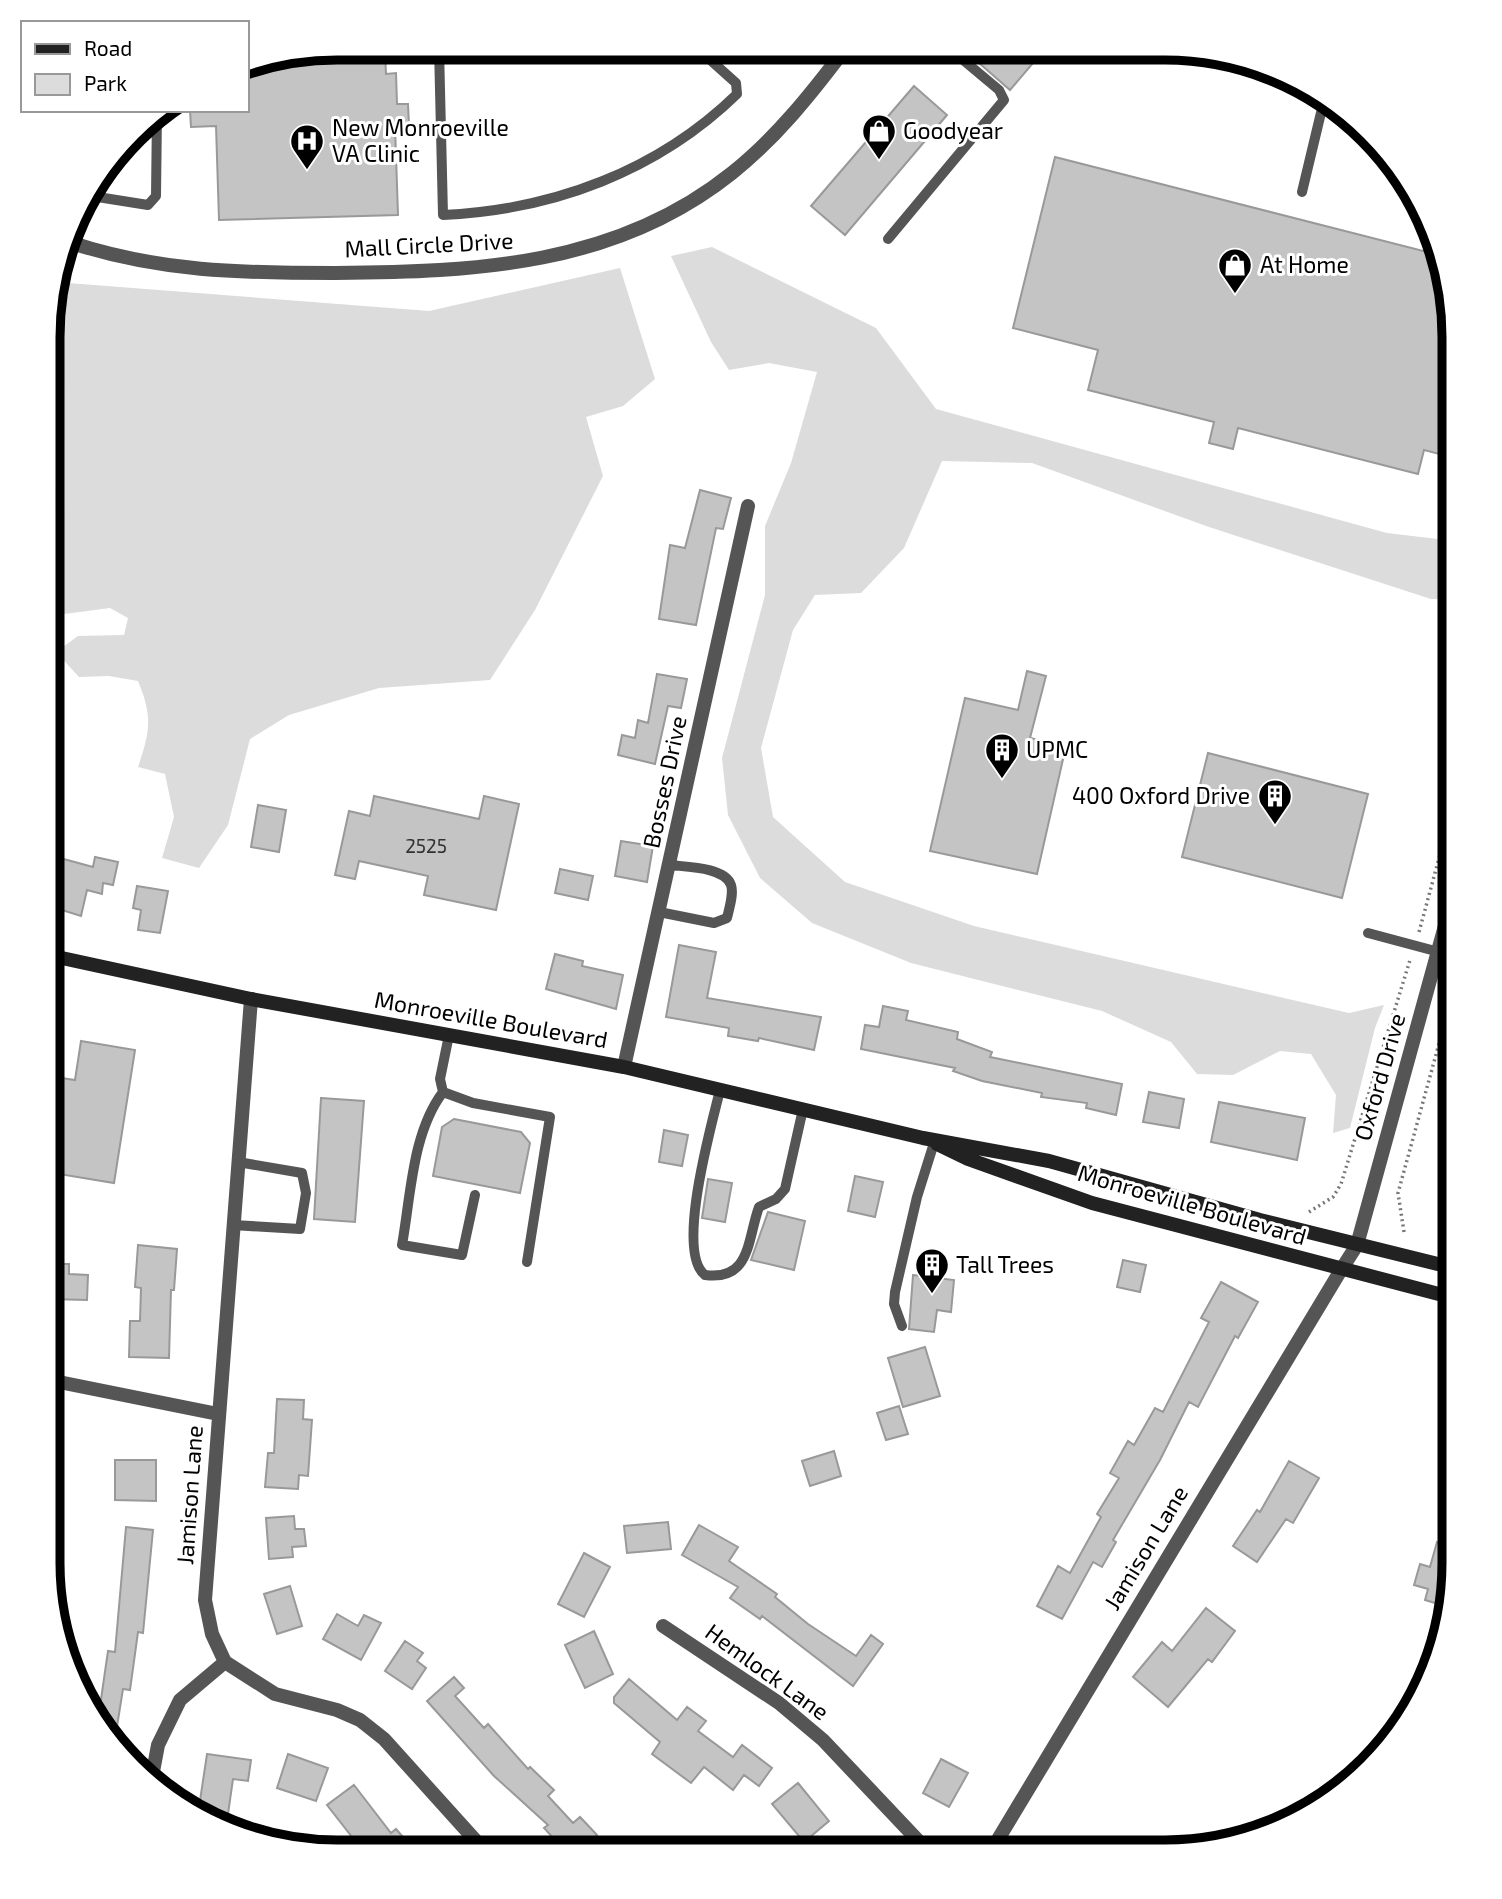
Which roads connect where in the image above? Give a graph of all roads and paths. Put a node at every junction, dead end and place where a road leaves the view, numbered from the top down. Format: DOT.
graph roads {
  1 [pos="439,60"];
  2 [pos="710,60"];
  3 [pos="836,60"];
  4 [pos="963,60"];
  5 [pos="1322,108"];
  6 [pos="157,126"];
  7 [pos="1302,192"];
  8 [pos="97,198"];
  9 [pos="888,239"];
  10 [pos="75,244"];
  11 [pos="748,506"];
  12 [pos="1443,840"];
  13 [pos="670,865"];
  14 [pos="659,912"];
  15 [pos="1368,933"];
  16 [pos="1443,936"];
  17 [pos="1415,945"];
  18 [pos="1439,952"];
  19 [pos="60,958"];
  20 [pos="251,999"];
  21 [pos="1443,1029"];
  22 [pos="449,1035"];
  23 [pos="624,1067"];
  24 [pos="720,1090"];
  25 [pos="443,1092"];
  26 [pos="803,1109"];
  27 [pos="928,1141"];
  28 [pos="238,1162"];
  29 [pos="475,1195"];
  30 [pos="1309,1212"];
  31 [pos="233,1225"];
  32 [pos="1404,1231"];
  33 [pos="1357,1245"];
  34 [pos="527,1262"];
  35 [pos="1443,1265"];
  36 [pos="1341,1270"];
  37 [pos="1443,1295"];
  38 [pos="902,1326"];
  39 [pos="60,1382"];
  40 [pos="218,1414"];
  41 [pos="663,1626"];
  42 [pos="225,1662"];
  43 [pos="153,1770"];
  44 [pos="475,1840"];
  45 [pos="918,1840"];
  46 [pos="997,1840"];
  1 -- 2 [label="lane"];
  3 -- 10 [label="street, Mall Circle Drive"];
  4 -- 9 [label="lane"];
  5 -- 7 [label="lane"];
  6 -- 8 [label="lane"];
  11 -- 13 [label="street, Bosses Drive"];
  12 -- 17 [label="path"];
  13 -- 14 [label="street, Bosses Drive"];
  13 -- 14 [label="lane"];
  14 -- 23 [label="street, Bosses Drive"];
  15 -- 17 [label="lane"];
  16 -- 18 [label="street, Oxford Drive"];
  17 -- 18 [label="lane"];
  17 -- 30 [label="path"];
  18 -- 33 [label="street, Oxford Drive"];
  19 -- 20 [label="main road, Monroeville Boulevard"];
  20 -- 22 [label="main road, Monroeville Boulevard"];
  20 -- 28 [label="street, Jamison Lane"];
  21 -- 32 [label="path"];
  22 -- 23 [label="main road, Monroeville Boulevard"];
  22 -- 25 [label="lane"];
  23 -- 24 [label="main road, Monroeville Boulevard"];
  24 -- 26 [label="main road, Monroeville Boulevard"];
  24 -- 26 [label="lane"];
  25 -- 29 [label="lane"];
  25 -- 34 [label="lane"];
  26 -- 27 [label="main road, Monroeville Boulevard"];
  27 -- 33 [label="main road, Monroeville Boulevard"];
  27 -- 36 [label="main road, Monroeville Boulevard"];
  27 -- 38 [label="lane"];
  28 -- 31 [label="street, Jamison Lane"];
  28 -- 31 [label="lane"];
  31 -- 40 [label="street, Jamison Lane"];
  33 -- 35 [label="main road, Monroeville Boulevard"];
  33 -- 36 [label="street, Oxford Drive"];
  36 -- 37 [label="main road, Monroeville Boulevard"];
  36 -- 46 [label="street, Jamison Lane"];
  39 -- 40 [label="street"];
  40 -- 42 [label="street, Jamison Lane"];
  41 -- 45 [label="street, Hemlock Lane"];
  42 -- 43 [label="street"];
  42 -- 44 [label="street"];
}
